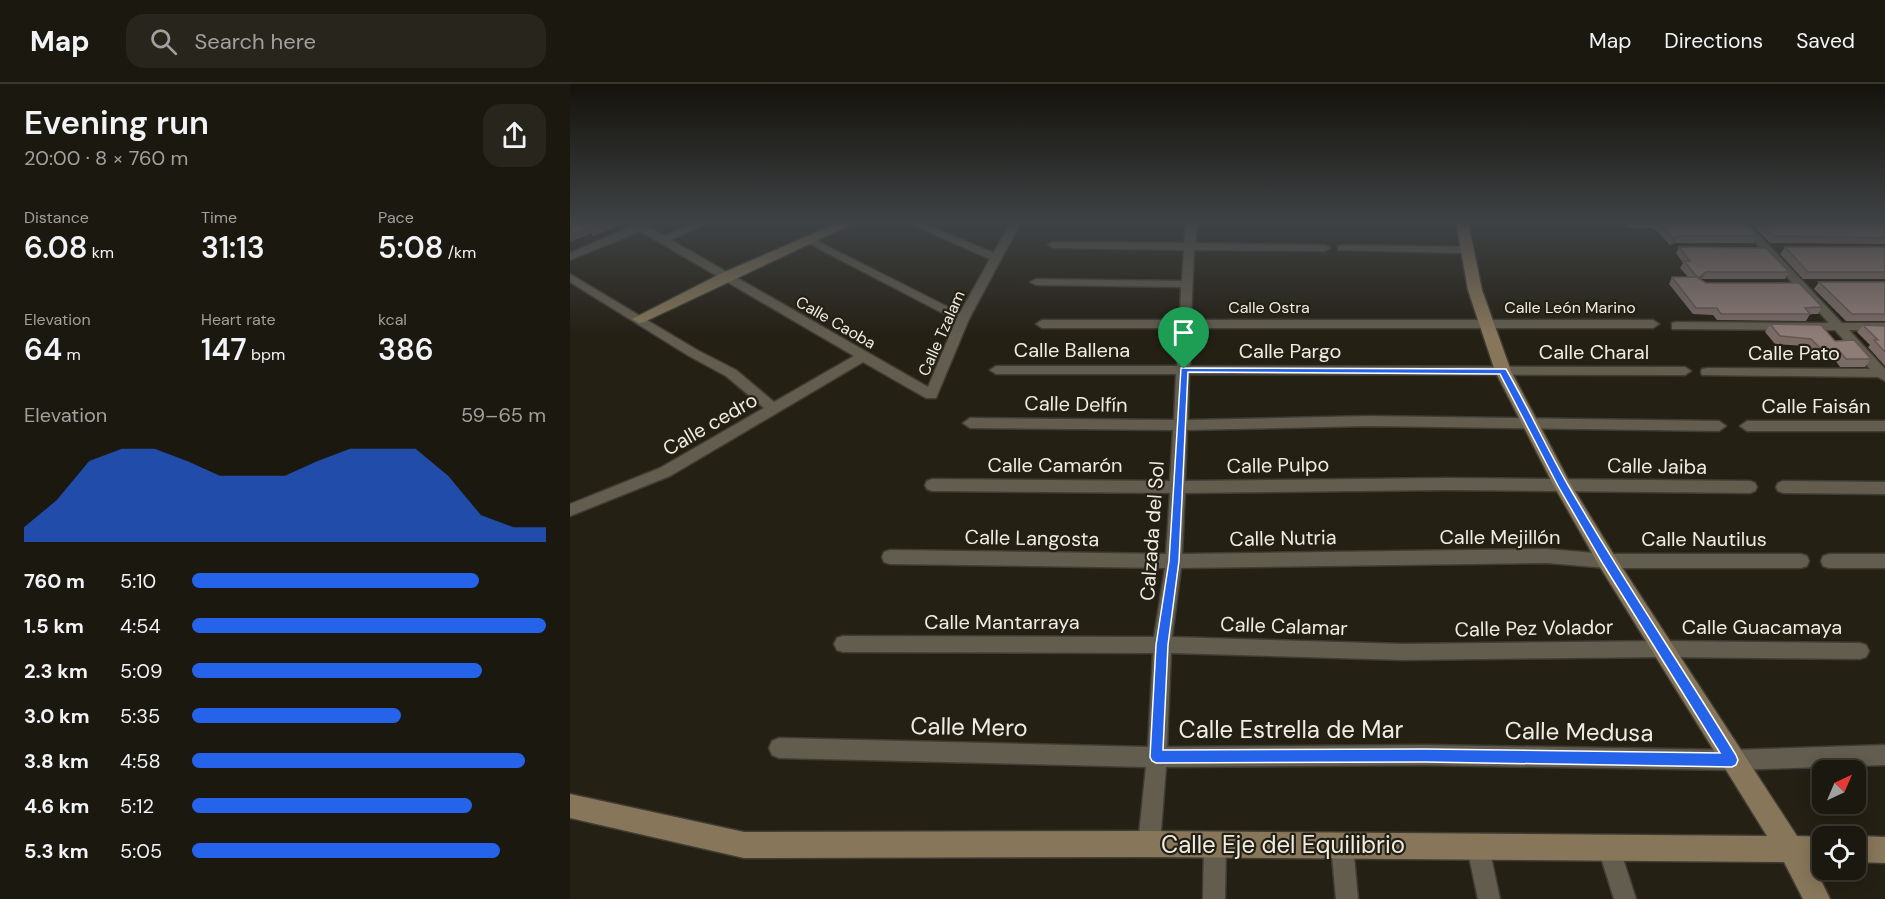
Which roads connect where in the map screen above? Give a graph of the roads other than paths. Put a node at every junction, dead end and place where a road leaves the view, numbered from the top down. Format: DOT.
graph roads {
  1 [pos="697,260"];
  2 [pos="766,260"];
  3 [pos="847,260"];
  4 [pos="993,260"];
  5 [pos="1188,260"];
  6 [pos="1468,260"];
  7 [pos="1780,260"];
  8 [pos="570,277"];
  9 [pos="725,278"];
  10 [pos="1036,282"];
  11 [pos="1187,284"];
  12 [pos="1793,285"];
  13 [pos="1820,285"];
  14 [pos="639,319"];
  15 [pos="963,319"];
  16 [pos="1352,323"];
  17 [pos="1486,323"];
  18 [pos="1042,324"];
  19 [pos="1185,324"];
  20 [pos="1653,324"];
  21 [pos="1676,326"];
  22 [pos="1838,326"];
  23 [pos="1885,327"];
  24 [pos="862,357"];
  25 [pos="1184,369"];
  26 [pos="996,370"];
  27 [pos="1503,371"];
  28 [pos="1685,371"];
  29 [pos="1707,372"];
  30 [pos="1884,374"];
  31 [pos="931,395"];
  32 [pos="774,409"];
  33 [pos="1530,422"];
  34 [pos="970,423"];
  35 [pos="1181,425"];
  36 [pos="1719,426"];
  37 [pos="1747,426"];
  38 [pos="1885,426"];
  39 [pos="932,485"];
  40 [pos="1563,486"];
  41 [pos="1177,487"];
  42 [pos="1783,487"];
  43 [pos="1750,488"];
  44 [pos="1885,488"];
  45 [pos="570,510"];
  46 [pos="890,556"];
  47 [pos="1392,558"];
  48 [pos="1174,561"];
  49 [pos="1607,561"];
  50 [pos="1801,561"];
  51 [pos="1829,561"];
  52 [pos="1885,561"];
  53 [pos="843,644"];
  54 [pos="1162,645"];
  55 [pos="1665,649"];
  56 [pos="1860,651"];
  57 [pos="1404,652"];
  58 [pos="779,748"];
  59 [pos="1425,755"];
  60 [pos="1885,755"];
  61 [pos="1156,757"];
  62 [pos="1732,760"];
  63 [pos="570,806"];
  64 [pos="1149,844"];
  65 [pos="1215,845"];
  66 [pos="1342,846"];
  67 [pos="1478,847"];
  68 [pos="1609,848"];
  69 [pos="1791,849"];
  70 [pos="1812,849"];
  71 [pos="1866,849"];
  72 [pos="1885,850"];
  73 [pos="1214,899"];
  74 [pos="1347,899"];
  75 [pos="1489,899"];
  76 [pos="1625,899"];
  77 [pos="1816,899"];
  1 -- 9 [label="street, Calle Caoba"];
  2 -- 9 [label="street"];
  3 -- 15 [label="street"];
  4 -- 15 [label="street, Calle Tzalam"];
  5 -- 11 [label="street, Calzada del Sol"];
  6 -- 17 [label="street"];
  7 -- 12 [label="street"];
  8 -- 14 [label="street"];
  9 -- 14 [label="street"];
  9 -- 24 [label="street, Calle Caoba"];
  10 -- 11 [label="street"];
  11 -- 19 [label="street, Calzada del Sol"];
  12 -- 13 [label="street"];
  12 -- 22 [label="street"];
  14 -- 32 [label="street"];
  15 -- 31 [label="street, Calle Tzalam"];
  16 -- 17 [label="street, Calle León Marino"];
  16 -- 19 [label="street, Calle Ostra"];
  17 -- 20 [label="street, Calle León Marino"];
  17 -- 27 [label="street"];
  18 -- 19 [label="street, Calle Ostra"];
  19 -- 25 [label="street, Calzada del Sol"];
  21 -- 22 [label="street"];
  22 -- 23 [label="street"];
  22 -- 30 [label="street"];
  24 -- 31 [label="street, Calle Caoba"];
  24 -- 32 [label="street, Calle cedro"];
  25 -- 26 [label="street, Calle Ballena"];
  25 -- 27 [label="street, Calle Pargo"];
  25 -- 35 [label="street, Calzada del Sol"];
  27 -- 28 [label="street, Calle Charal"];
  27 -- 33 [label="street"];
  29 -- 30 [label="street, Calle Pato"];
  32 -- 45 [label="street, Calle cedro"];
  33 -- 35 [label="street, Calle Delfín"];
  33 -- 36 [label="street, Calle Delfín"];
  33 -- 40 [label="street"];
  34 -- 35 [label="street, Calle Delfín"];
  35 -- 41 [label="street, Calzada del Sol"];
  37 -- 38 [label="street, Calle Faisán"];
  39 -- 41 [label="street, Calle Camarón"];
  40 -- 41 [label="street, Calle Pulpo"];
  40 -- 43 [label="street, Calle Jaiba"];
  40 -- 49 [label="street"];
  41 -- 48 [label="street, Calzada del Sol"];
  42 -- 44 [label="street"];
  46 -- 48 [label="street, Calle Langosta"];
  47 -- 48 [label="street, Calle Nutria"];
  47 -- 49 [label="street, Calle Mejillón"];
  48 -- 54 [label="street, Calzada del Sol"];
  49 -- 50 [label="street, Calle Nautilus"];
  49 -- 55 [label="street"];
  51 -- 52 [label="street"];
  53 -- 54 [label="street, Calle Mantarraya"];
  54 -- 57 [label="street, Calle Calamar"];
  54 -- 61 [label="street, Calzada del Sol"];
  55 -- 56 [label="street, Calle Guacamaya"];
  55 -- 57 [label="street, Calle Pez Volador"];
  55 -- 62 [label="street"];
  58 -- 61 [label="street, Calle Mero"];
  59 -- 61 [label="street, Calle Estrella de Mar"];
  59 -- 62 [label="street, Calle Medusa"];
  60 -- 62 [label="street, Calle Medusa"];
  61 -- 64 [label="street, Calzada del Sol"];
  62 -- 69 [label="street"];
  63 -- 64 [label="street, Calle Eje del Equilibrio"];
  64 -- 65 [label="street, Calle Eje del Equilibrio"];
  65 -- 66 [label="street, Calle Eje del Equilibrio"];
  65 -- 73 [label="street"];
  66 -- 67 [label="street, Calle Eje del Equilibrio"];
  66 -- 74 [label="street"];
  67 -- 68 [label="street, Calle Eje del Equilibrio"];
  67 -- 75 [label="street"];
  68 -- 69 [label="street, Calle Eje del Equilibrio"];
  68 -- 76 [label="street"];
  69 -- 70 [label="street, Calle Eje del Equilibrio"];
  69 -- 77 [label="street"];
  71 -- 72 [label="street"];
}
